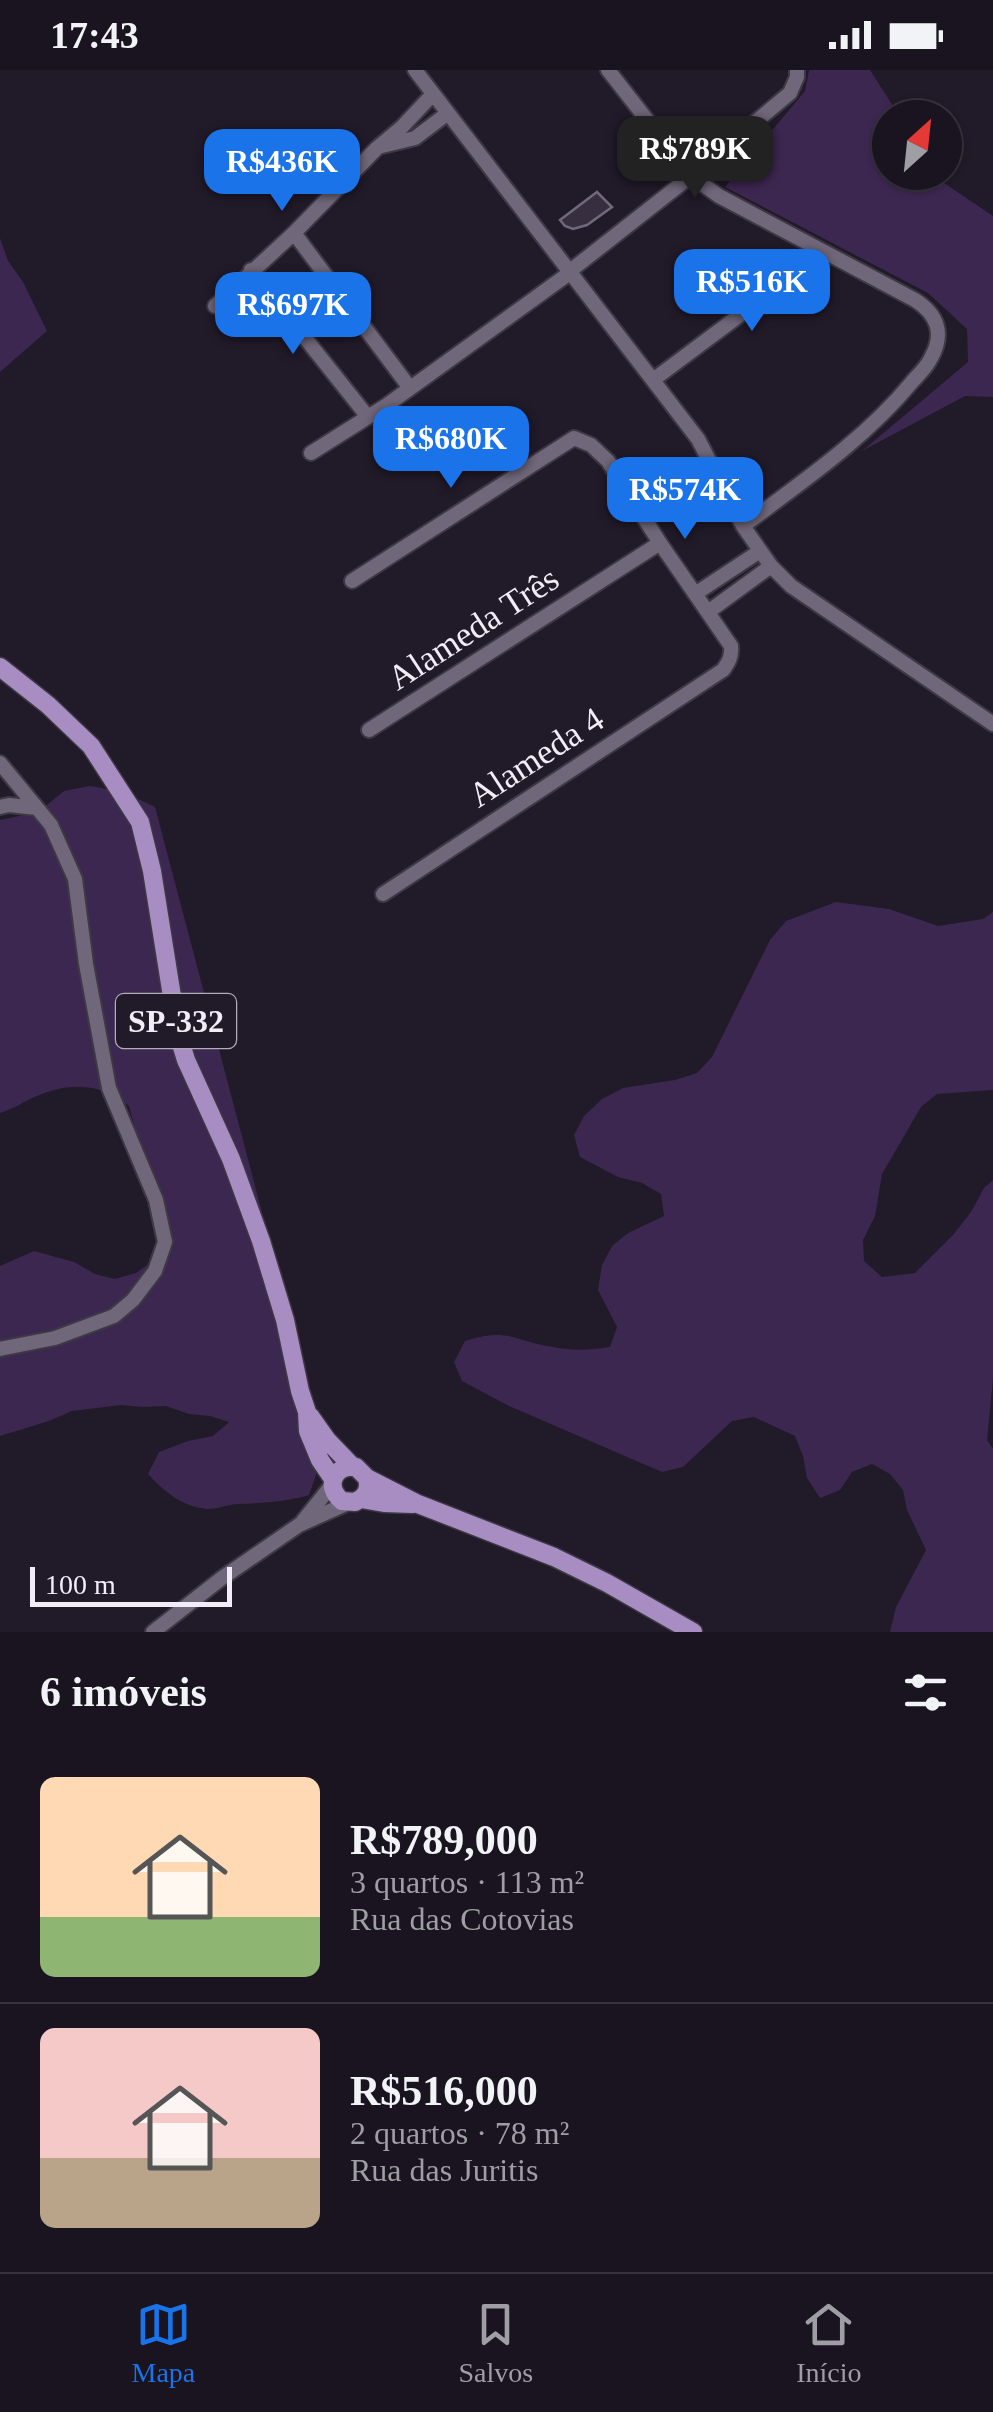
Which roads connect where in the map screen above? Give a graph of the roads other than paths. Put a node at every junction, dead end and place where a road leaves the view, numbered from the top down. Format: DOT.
graph roads {
  1 [pos="415,70"];
  2 [pos="608,70"];
  3 [pos="796,70"];
  4 [pos="433,94"];
  5 [pos="448,114"];
  6 [pos="377,148"];
  7 [pos="691,176"];
  8 [pos="294,233"];
  9 [pos="824,252"];
  10 [pos="251,270"];
  11 [pos="570,272"];
  12 [pos="215,306"];
  13 [pos="653,380"];
  14 [pos="410,388"];
  15 [pos="368,417"];
  16 [pos="311,453"];
  17 [pos="743,526"];
  18 [pos="660,544"];
  19 [pos="760,551"];
  20 [pos="771,566"];
  21 [pos="352,581"];
  22 [pos="695,594"];
  23 [pos="708,612"];
  24 [pos="0,668"];
  25 [pos="993,724"];
  26 [pos="369,730"];
  27 [pos="0,763"];
  28 [pos="0,807"];
  29 [pos="37,808"];
  30 [pos="383,894"];
  31 [pos="0,1349"];
  32 [pos="307,1412"];
  33 [pos="360,1472"];
  34 [pos="332,1482"];
  35 [pos="355,1501"];
  36 [pos="418,1504"];
  37 [pos="299,1526"];
  38 [pos="153,1632"];
  39 [pos="693,1632"];
  1 -- 4 [label="street"];
  2 -- 7 [label="street"];
  3 -- 7 [label="street"];
  4 -- 5 [label="street"];
  4 -- 6 [label="street"];
  5 -- 6 [label="street"];
  5 -- 11 [label="street"];
  6 -- 8 [label="street"];
  7 -- 9 [label="street"];
  7 -- 11 [label="street"];
  8 -- 10 [label="street"];
  8 -- 14 [label="street"];
  9 -- 13 [label="street"];
  9 -- 17 [label="street"];
  10 -- 12 [label="street"];
  10 -- 15 [label="street"];
  11 -- 13 [label="street"];
  11 -- 14 [label="street"];
  13 -- 17 [label="street"];
  14 -- 15 [label="street"];
  15 -- 16 [label="street"];
  17 -- 19 [label="street"];
  18 -- 21 [label="street"];
  18 -- 22 [label="street"];
  18 -- 26 [label="street, Alameda Três"];
  19 -- 20 [label="street"];
  19 -- 22 [label="street"];
  20 -- 23 [label="street"];
  20 -- 25 [label="street"];
  22 -- 23 [label="street"];
  23 -- 30 [label="street, Alameda 4"];
  24 -- 32 [label="main road, SP-332"];
  27 -- 29 [label="street"];
  28 -- 29 [label="street"];
  29 -- 31 [label="street"];
  32 -- 33 [label="main road, SP-332"];
  32 -- 34 [label="main road, SP-332"];
  33 -- 34 [label="main road"];
  33 -- 35 [label="main road"];
  33 -- 36 [label="main road, SP-332"];
  34 -- 35 [label="main road, SP-332"];
  34 -- 37 [label="street"];
  35 -- 36 [label="main road, SP-332"];
  35 -- 37 [label="street"];
  36 -- 39 [label="main road, SP-332"];
  37 -- 38 [label="street"];
}
